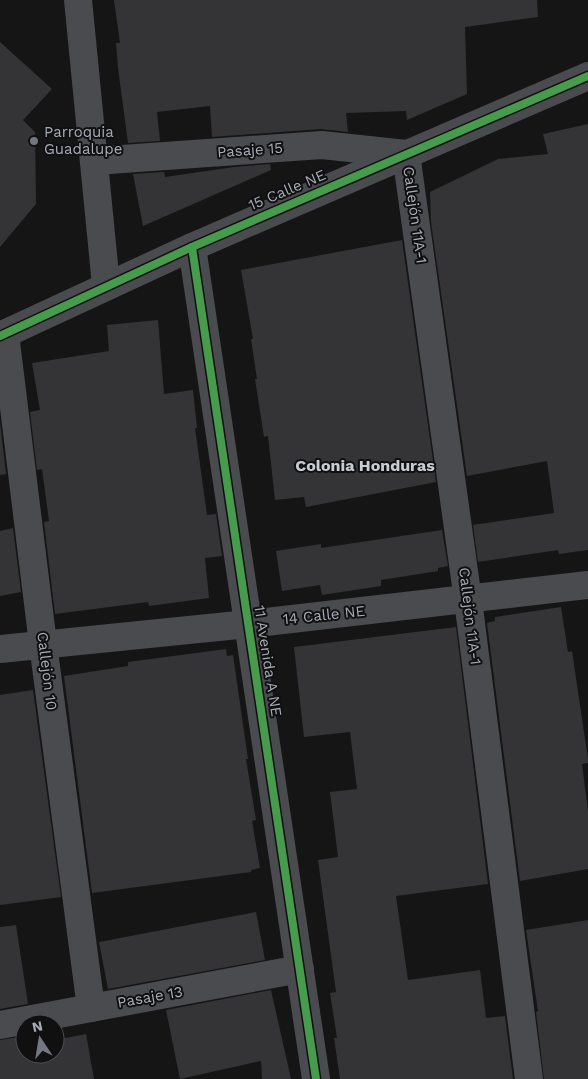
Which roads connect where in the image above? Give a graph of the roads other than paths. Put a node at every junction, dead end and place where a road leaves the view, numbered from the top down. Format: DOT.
graph roads {
  1 [pos="78,0"];
  2 [pos="588,76"];
  3 [pos="406,154"];
  4 [pos="94,161"];
  5 [pos="192,247"];
  6 [pos="106,285"];
  7 [pos="3,335"];
  8 [pos="588,585"];
  9 [pos="468,600"];
  10 [pos="248,624"];
  11 [pos="43,644"];
  12 [pos="0,649"];
  13 [pos="300,969"];
  14 [pos="90,1008"];
  15 [pos="0,1024"];
  16 [pos="316,1079"];
  17 [pos="529,1079"];
  1 -- 4 [label="street"];
  2 -- 3 [label="street, 15 Calle NE"];
  3 -- 4 [label="street, Pasaje 15"];
  3 -- 5 [label="street, 15 Calle NE"];
  3 -- 9 [label="street, Callejón 11A-1"];
  4 -- 6 [label="street"];
  5 -- 6 [label="street, 15 Calle NE"];
  5 -- 10 [label="street, 11 Avenida A NE"];
  6 -- 7 [label="street, 15 Calle NE"];
  7 -- 11 [label="street, Callejón 10"];
  8 -- 9 [label="street, 14 Calle NE"];
  9 -- 10 [label="street, 14 Calle NE"];
  9 -- 17 [label="street, Callejón 11A-1"];
  10 -- 11 [label="street, 14 Calle NE"];
  10 -- 13 [label="street, 11 Avenida A NE"];
  11 -- 12 [label="street, 14 Calle NE"];
  11 -- 14 [label="street, Callejón 10"];
  13 -- 14 [label="street, Pasaje 13"];
  13 -- 16 [label="street, 11 Avenida A NE"];
  14 -- 15 [label="street, Pasaje 13"];
}
